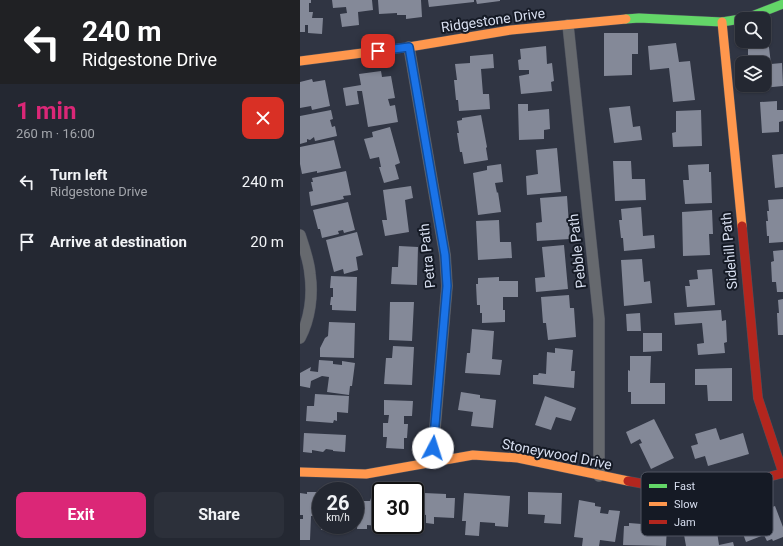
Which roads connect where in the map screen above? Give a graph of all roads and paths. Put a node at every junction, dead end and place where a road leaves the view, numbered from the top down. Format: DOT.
graph roads {
  1 [pos="783,4"];
  2 [pos="722,22"];
  3 [pos="568,25"];
  4 [pos="409,47"];
  5 [pos="300,61"];
  6 [pos="300,235"];
  7 [pos="300,338"];
  8 [pos="432,463"];
  9 [pos="300,472"];
  10 [pos="783,473"];
  11 [pos="599,476"];
  12 [pos="773,476"];
  13 [pos="641,484"];
  1 -- 2 [label="street, Ridgestone Drive"];
  2 -- 3 [label="street, Ridgestone Drive"];
  2 -- 10 [label="street, Sidehill Path"];
  3 -- 4 [label="street, Ridgestone Drive"];
  3 -- 11 [label="street, Pebble Path"];
  4 -- 5 [label="street, Ridgestone Drive"];
  4 -- 8 [label="street, Petra Path"];
  6 -- 7 [label="street"];
  8 -- 9 [label="street, Stoneywood Drive"];
  8 -- 11 [label="street, Stoneywood Drive"];
  10 -- 12 [label="street, Stoneywood Drive"];
  11 -- 13 [label="street, Stoneywood Drive"];
}
